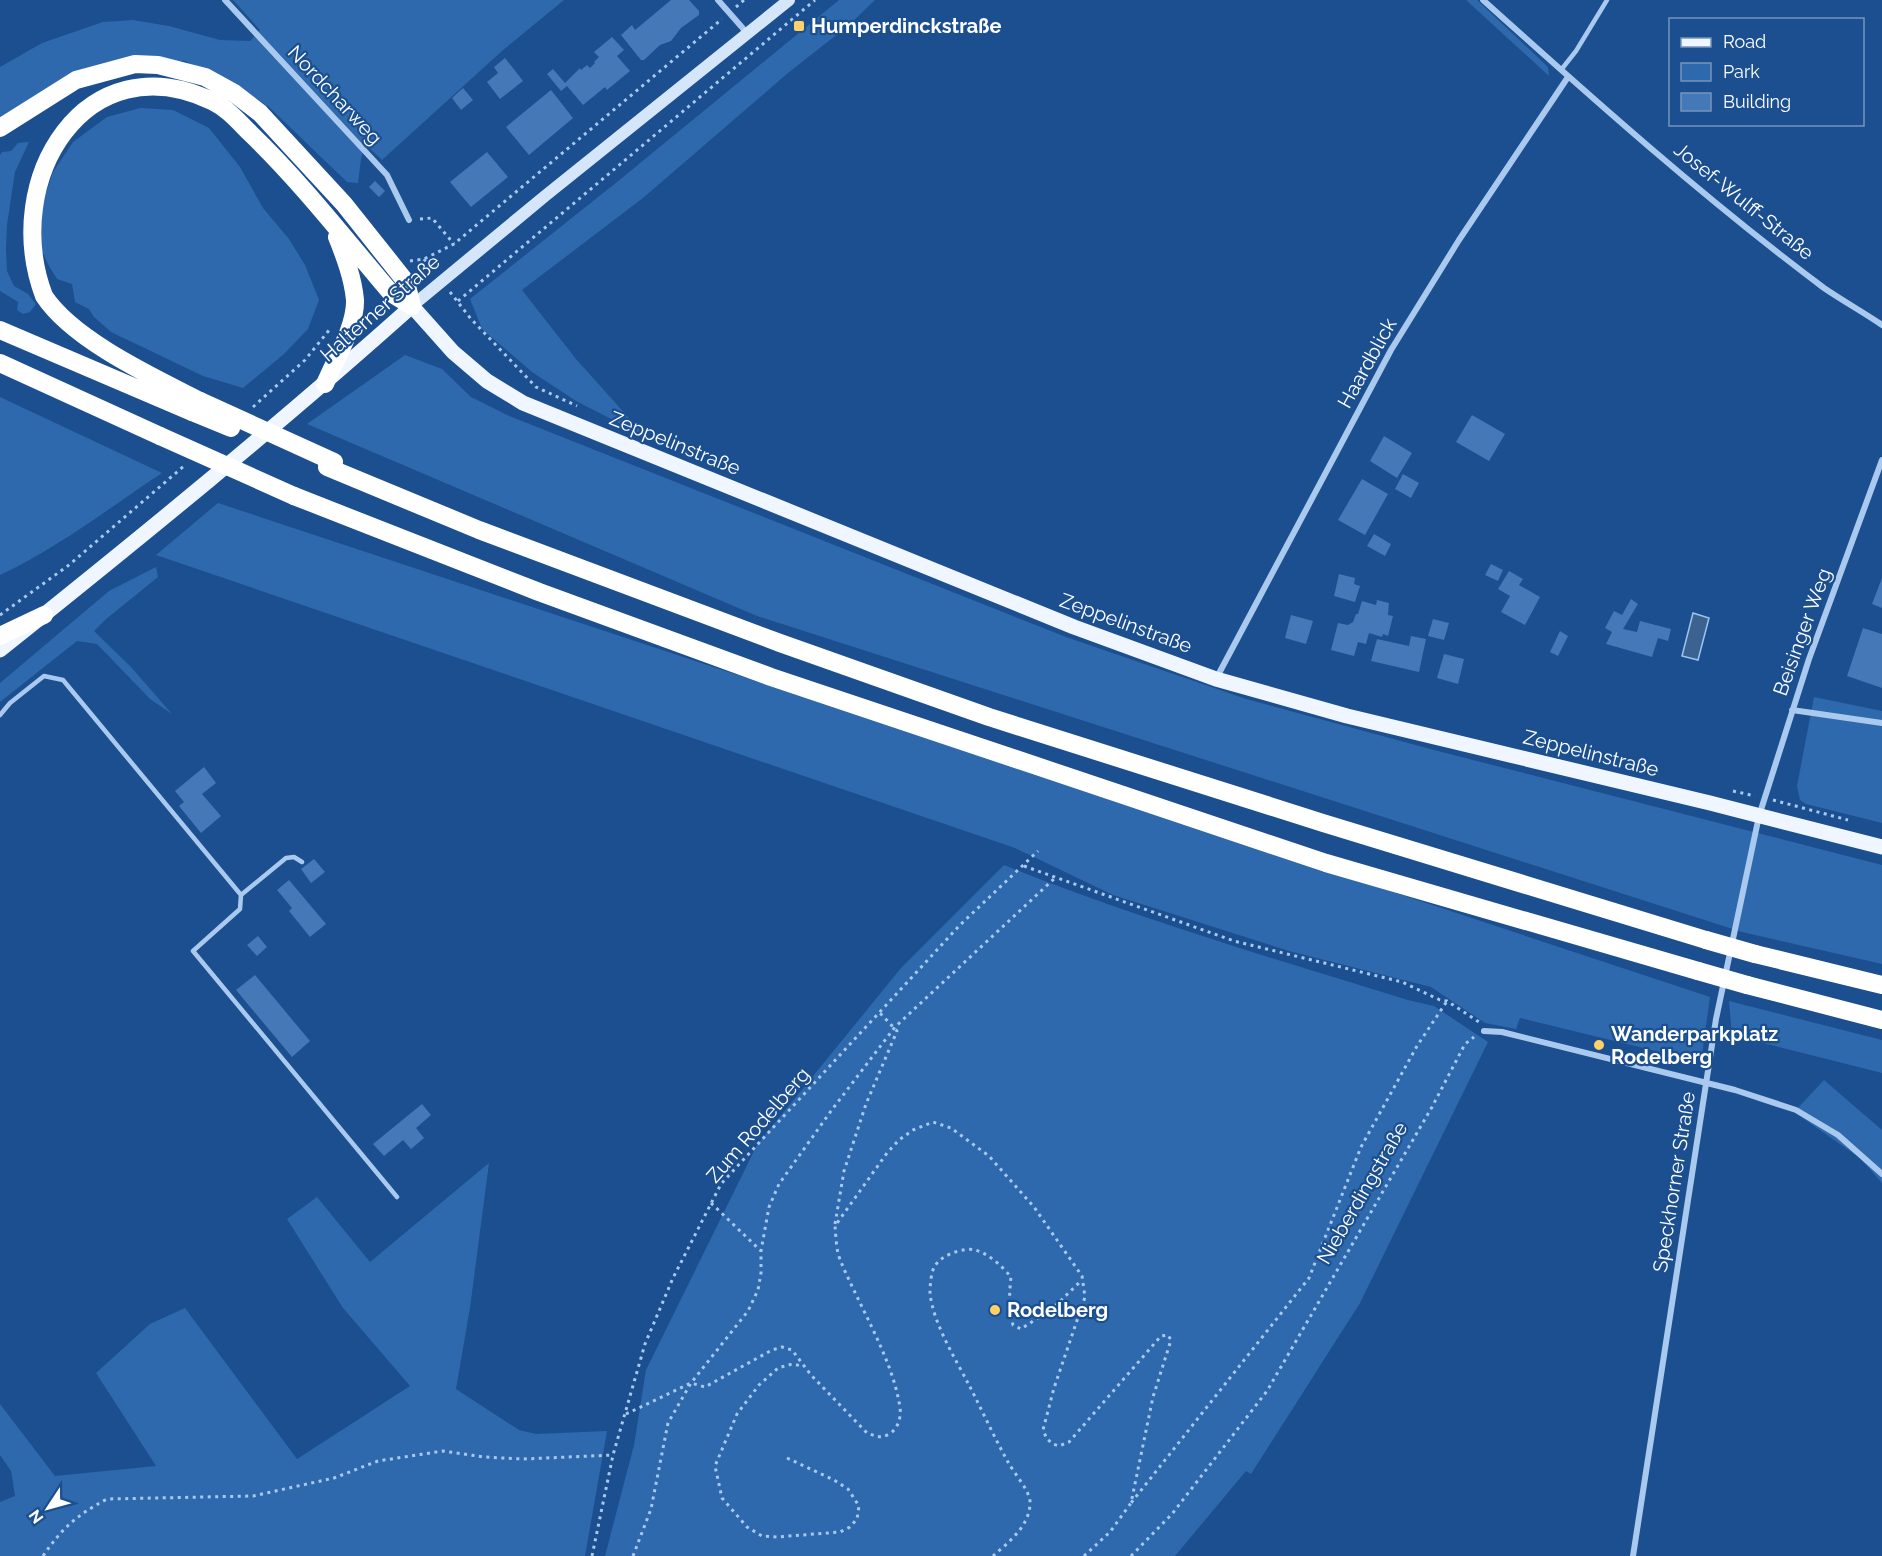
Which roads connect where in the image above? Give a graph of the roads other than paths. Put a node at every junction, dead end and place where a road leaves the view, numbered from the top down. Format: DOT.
graph roads {
  1 [pos="225,0"];
  2 [pos="718,0"];
  3 [pos="789,0"];
  4 [pos="1483,0"];
  5 [pos="1607,0"];
  6 [pos="747,33"];
  7 [pos="1561,70"];
  8 [pos="1568,77"];
  9 [pos="0,128"];
  10 [pos="409,220"];
  11 [pos="332,224"];
  12 [pos="412,306"];
  13 [pos="1882,325"];
  14 [pos="0,330"];
  15 [pos="0,363"];
  16 [pos="325,384"];
  17 [pos="196,406"];
  18 [pos="1882,460"];
  19 [pos="44,615"];
  20 [pos="0,636"];
  21 [pos="0,650"];
  22 [pos="1216,679"];
  23 [pos="1792,710"];
  24 [pos="0,715"];
  25 [pos="1882,723"];
  26 [pos="1759,816"];
  27 [pos="1882,847"];
  28 [pos="302,862"];
  29 [pos="241,895"];
  30 [pos="1882,985"];
  31 [pos="1882,1020"];
  32 [pos="1484,1031"];
  33 [pos="1706,1084"];
  34 [pos="1882,1174"];
  35 [pos="397,1197"];
  36 [pos="1633,1556"];
  1 -- 10 [label="street, Nordcharweg"];
  2 -- 6 [label="street"];
  3 -- 6 [label="main road, Halterner Straße"];
  4 -- 7 [label="street, Josef-Wulff-Straße"];
  5 -- 7 [label="lane"];
  6 -- 12 [label="main road, Halterner Straße"];
  7 -- 8 [label="street, Josef-Wulff-Straße"];
  8 -- 13 [label="street, Josef-Wulff-Straße"];
  8 -- 22 [label="street, Haardblick"];
  9 -- 12 [label="highway"];
  11 -- 12 [label="highway"];
  11 -- 16 [label="highway"];
  11 -- 17 [label="highway"];
  12 -- 16 [label="main road, Halterner Straße"];
  12 -- 22 [label="main road, Zeppelinstraße"];
  14 -- 17 [label="highway"];
  15 -- 31 [label="highway, bridge"];
  16 -- 19 [label="main road, Halterner Straße"];
  17 -- 30 [label="highway, bridge"];
  18 -- 23 [label="street, Beisinger Weg"];
  19 -- 20 [label="highway"];
  19 -- 21 [label="main road, Halterner Straße"];
  22 -- 26 [label="main road, Zeppelinstraße"];
  23 -- 25 [label="street"];
  23 -- 26 [label="street, Beisinger Weg"];
  24 -- 29 [label="lane"];
  26 -- 27 [label="main road, Zeppelinstraße"];
  26 -- 33 [label="street, Speckhorner Straße"];
  28 -- 29 [label="lane"];
  29 -- 35 [label="lane"];
  32 -- 33 [label="street"];
  33 -- 34 [label="street"];
  33 -- 36 [label="street, Speckhorner Straße"];
}
